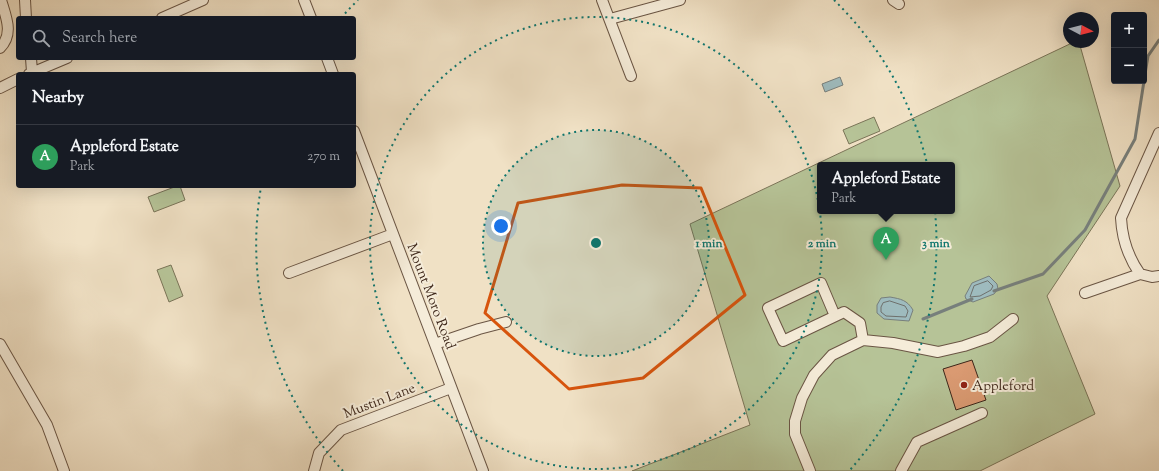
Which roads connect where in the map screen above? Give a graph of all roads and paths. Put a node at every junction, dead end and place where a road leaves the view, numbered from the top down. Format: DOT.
graph roads {
  1 [pos="1,0"];
  2 [pos="25,0"];
  3 [pos="203,0"];
  4 [pos="304,0"];
  5 [pos="602,0"];
  6 [pos="680,0"];
  7 [pos="26,16"];
  8 [pos="167,16"];
  9 [pos="310,16"];
  10 [pos="610,19"];
  11 [pos="0,48"];
  12 [pos="31,60"];
  13 [pos="63,60"];
  14 [pos="328,60"];
  15 [pos="31,72"];
  16 [pos="33,72"];
  17 [pos="332,72"];
  18 [pos="631,76"];
  19 [pos="16,80"];
  20 [pos="0,88"];
  21 [pos="1159,133"];
  22 [pos="356,136"];
  23 [pos="393,234"];
  24 [pos="289,273"];
  25 [pos="1140,274"];
  26 [pos="1159,276"];
  27 [pos="1085,293"];
  28 [pos="835,316"];
  29 [pos="1013,319"];
  30 [pos="506,322"];
  31 [pos="863,340"];
  32 [pos="0,344"];
  33 [pos="435,344"];
  34 [pos="451,388"];
  35 [pos="982,413"];
  36 [pos="64,471"];
  37 [pos="314,471"];
  38 [pos="483,471"];
  39 [pos="810,471"];
  40 [pos="901,471"];
  1 -- 11 [label="street"];
  2 -- 7 [label="street"];
  3 -- 8 [label="street"];
  4 -- 9 [label="street"];
  5 -- 10 [label="street"];
  6 -- 10 [label="street"];
  10 -- 18 [label="street"];
  12 -- 15 [label="street"];
  13 -- 16 [label="street"];
  14 -- 17 [label="street"];
  19 -- 20 [label="street"];
  21 -- 25 [label="street"];
  22 -- 23 [label="street, Mount Moro Road"];
  23 -- 24 [label="street"];
  23 -- 33 [label="street, Mount Moro Road"];
  25 -- 26 [label="street"];
  25 -- 27 [label="street"];
  28 -- 28 [label="street"];
  28 -- 31 [label="street"];
  29 -- 31 [label="street"];
  30 -- 33 [label="street"];
  31 -- 39 [label="street"];
  32 -- 36 [label="street"];
  33 -- 34 [label="street, Mount Moro Road"];
  34 -- 37 [label="street, Mustin Lane"];
  34 -- 38 [label="street, Mount Moro Road"];
  35 -- 40 [label="street"];
}
